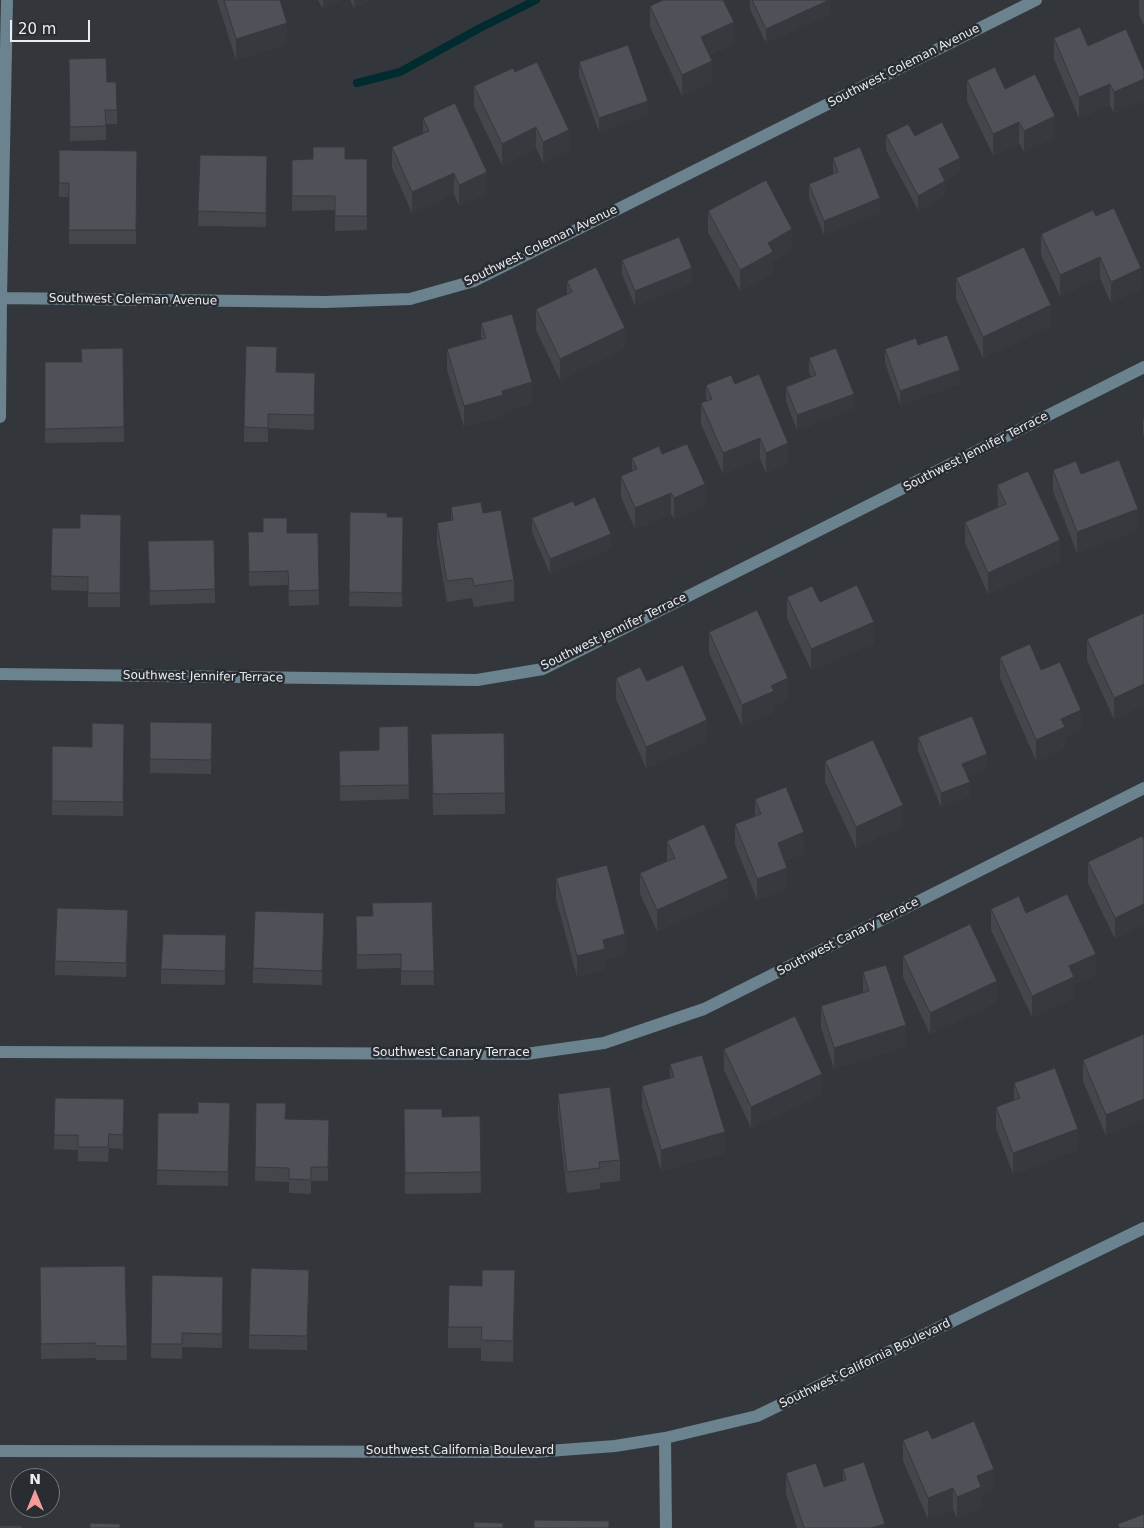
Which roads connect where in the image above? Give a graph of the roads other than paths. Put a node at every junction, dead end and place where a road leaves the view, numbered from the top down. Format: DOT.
graph roads {
  1 [pos="7,0"];
  2 [pos="1036,0"];
  3 [pos="0,298"];
  4 [pos="1144,367"];
  5 [pos="0,417"];
  6 [pos="0,674"];
  7 [pos="1144,788"];
  8 [pos="0,1052"];
  9 [pos="1144,1228"];
  10 [pos="664,1438"];
  11 [pos="0,1451"];
  12 [pos="666,1528"];
  1 -- 3 [label="street"];
  2 -- 3 [label="street, Southwest Coleman Avenue"];
  3 -- 5 [label="street"];
  4 -- 6 [label="street, Southwest Jennifer Terrace"];
  7 -- 8 [label="street, Southwest Canary Terrace"];
  9 -- 10 [label="street, Southwest California Boulevard"];
  10 -- 11 [label="street, Southwest California Boulevard"];
  10 -- 12 [label="street"];
}
